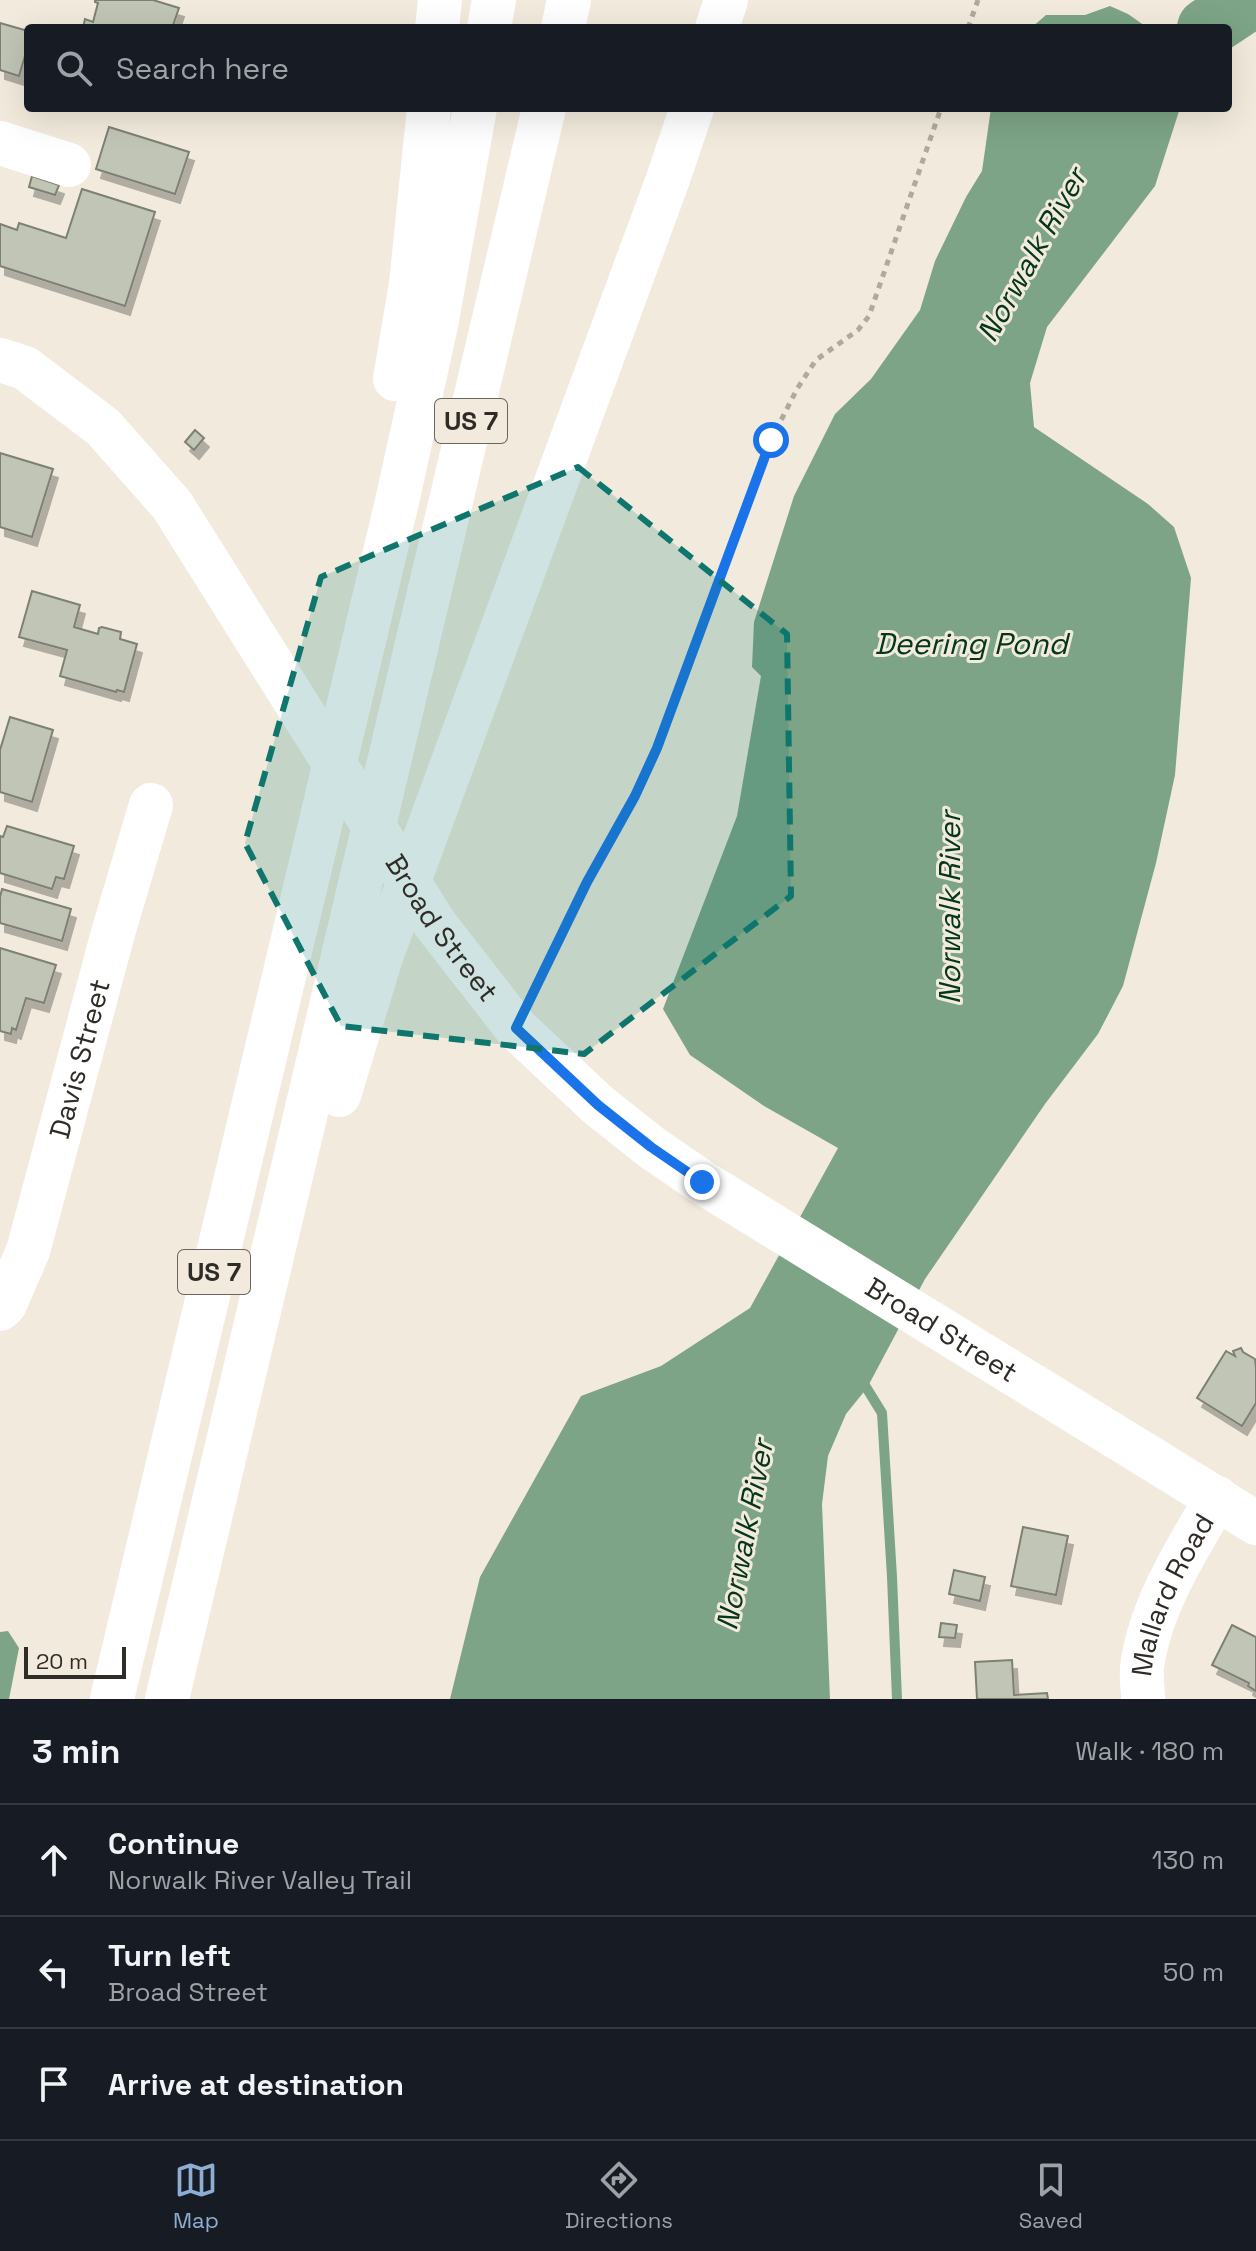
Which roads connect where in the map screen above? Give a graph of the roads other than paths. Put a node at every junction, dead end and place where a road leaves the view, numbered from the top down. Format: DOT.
graph roads {
  1 [pos="440,0"];
  2 [pos="494,0"];
  3 [pos="569,0"];
  4 [pos="726,0"];
  5 [pos="437,24"];
  6 [pos="490,24"];
  7 [pos="564,24"];
  8 [pos="718,24"];
  9 [pos="429,112"];
  10 [pos="474,112"];
  11 [pos="543,112"];
  12 [pos="691,112"];
  13 [pos="0,143"];
  14 [pos="69,165"];
  15 [pos="0,360"];
  16 [pos="350,660"];
  17 [pos="151,805"];
  18 [pos="0,1309"];
  19 [pos="1217,1498"];
  20 [pos="1256,1523"];
  21 [pos="190,1603"];
  22 [pos="112,1699"];
  23 [pos="167,1699"];
  24 [pos="1143,1699"];
  1 -- 5 [label="main road"];
  2 -- 6 [label="main road"];
  3 -- 7 [label="main road"];
  4 -- 8 [label="main road"];
  9 -- 16 [label="main road"];
  10 -- 16 [label="main road, US 7"];
  11 -- 21 [label="main road, US 7"];
  12 -- 21 [label="main road"];
  13 -- 14 [label="main road"];
  15 -- 19 [label="main road, Broad Street"];
  16 -- 22 [label="main road, US 7"];
  17 -- 18 [label="main road, Davis Street"];
  19 -- 20 [label="main road, Broad Street"];
  19 -- 24 [label="main road, Mallard Road"];
  21 -- 23 [label="main road, US 7"];
}
